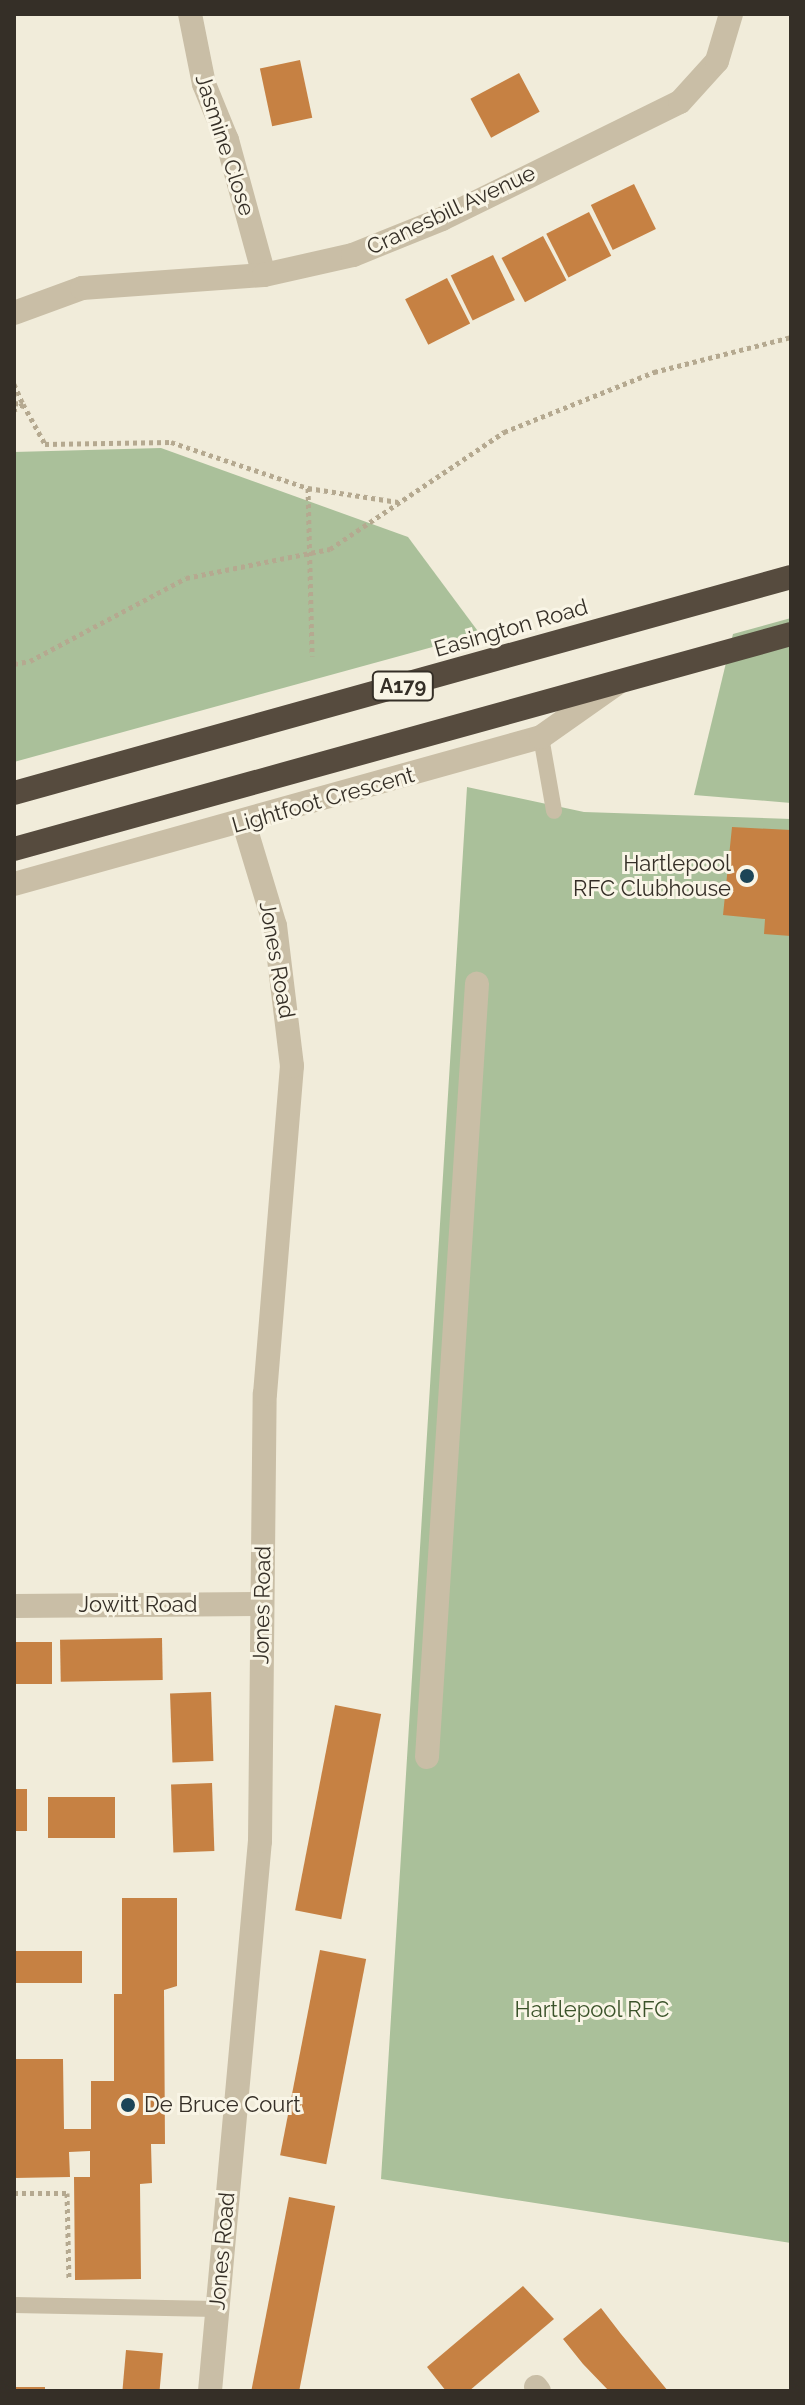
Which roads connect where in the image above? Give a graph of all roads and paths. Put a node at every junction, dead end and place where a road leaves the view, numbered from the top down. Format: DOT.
graph roads {
  1 [pos="190,14"];
  2 [pos="731,14"];
  3 [pos="264,275"];
  4 [pos="14,313"];
  5 [pos="791,337"];
  6 [pos="14,384"];
  7 [pos="14,403"];
  8 [pos="23,404"];
  9 [pos="14,410"];
  10 [pos="308,488"];
  11 [pos="399,503"];
  12 [pos="310,554"];
  13 [pos="791,577"];
  14 [pos="791,634"];
  15 [pos="312,656"];
  16 [pos="14,664"];
  17 [pos="618,683"];
  18 [pos="541,737"];
  19 [pos="14,793"];
  20 [pos="554,811"];
  21 [pos="244,823"];
  22 [pos="14,849"];
  23 [pos="14,884"];
  24 [pos="477,984"];
  25 [pos="262,1604"];
  26 [pos="14,1606"];
  27 [pos="427,1757"];
  28 [pos="14,2193"];
  29 [pos="69,2288"];
  30 [pos="14,2305"];
  31 [pos="216,2309"];
  32 [pos="210,2391"];
  1 -- 3 [label="street, Jasmine Close"];
  2 -- 3 [label="street, Cranesbill Avenue"];
  3 -- 4 [label="street, Cranesbill Avenue"];
  5 -- 11 [label="path"];
  6 -- 8 [label="path"];
  7 -- 8 [label="path"];
  8 -- 9 [label="path"];
  8 -- 10 [label="path"];
  10 -- 11 [label="path"];
  10 -- 12 [label="path"];
  11 -- 12 [label="path"];
  12 -- 15 [label="path"];
  12 -- 16 [label="path"];
  13 -- 19 [label="highway, Easington Road / A179"];
  14 -- 17 [label="highway, A179"];
  17 -- 18 [label="street, Lightfoot Crescent"];
  17 -- 22 [label="highway, A179"];
  18 -- 20 [label="lane"];
  18 -- 21 [label="street, Lightfoot Crescent"];
  21 -- 23 [label="street, Lightfoot Crescent"];
  21 -- 25 [label="street, Jones Road"];
  24 -- 27 [label="street"];
  25 -- 26 [label="street, Jowitt Road"];
  25 -- 31 [label="street, Jones Road"];
  28 -- 29 [label="path"];
  30 -- 31 [label="lane"];
  31 -- 32 [label="street, Jones Road"];
}
